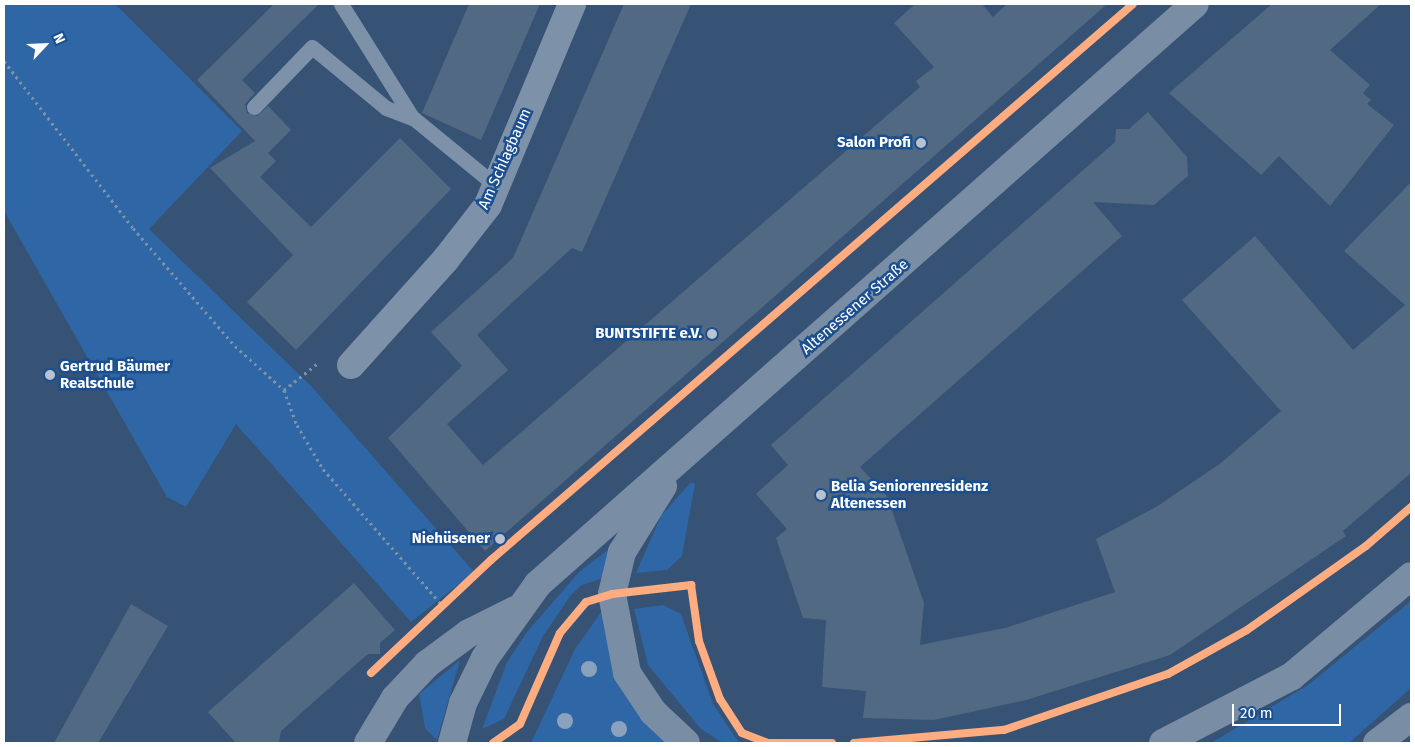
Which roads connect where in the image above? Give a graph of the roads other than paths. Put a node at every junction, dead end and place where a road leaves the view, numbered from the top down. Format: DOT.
graph roads {
  1 [pos="341,4"];
  2 [pos="572,4"];
  3 [pos="1194,4"];
  4 [pos="254,107"];
  5 [pos="416,120"];
  6 [pos="496,185"];
  7 [pos="351,365"];
  8 [pos="676,466"];
  9 [pos="1411,576"];
  10 [pos="516,610"];
  11 [pos="1411,717"];
  12 [pos="368,743"];
  13 [pos="452,743"];
  14 [pos="686,743"];
  15 [pos="1163,743"];
  16 [pos="1377,743"];
  1 -- 5 [label="lane"];
  2 -- 6 [label="street, Am Schlagbaum"];
  3 -- 8 [label="main road, Altenessener Straße"];
  4 -- 5 [label="lane"];
  5 -- 6 [label="lane"];
  6 -- 7 [label="street, Am Schlagbaum"];
  8 -- 10 [label="main road, Altenessener Straße"];
  8 -- 14 [label="main road"];
  9 -- 15 [label="main road"];
  10 -- 12 [label="main road, Altenessener Straße"];
  10 -- 13 [label="main road, Altenessener Straße"];
  11 -- 16 [label="main road"];
}
